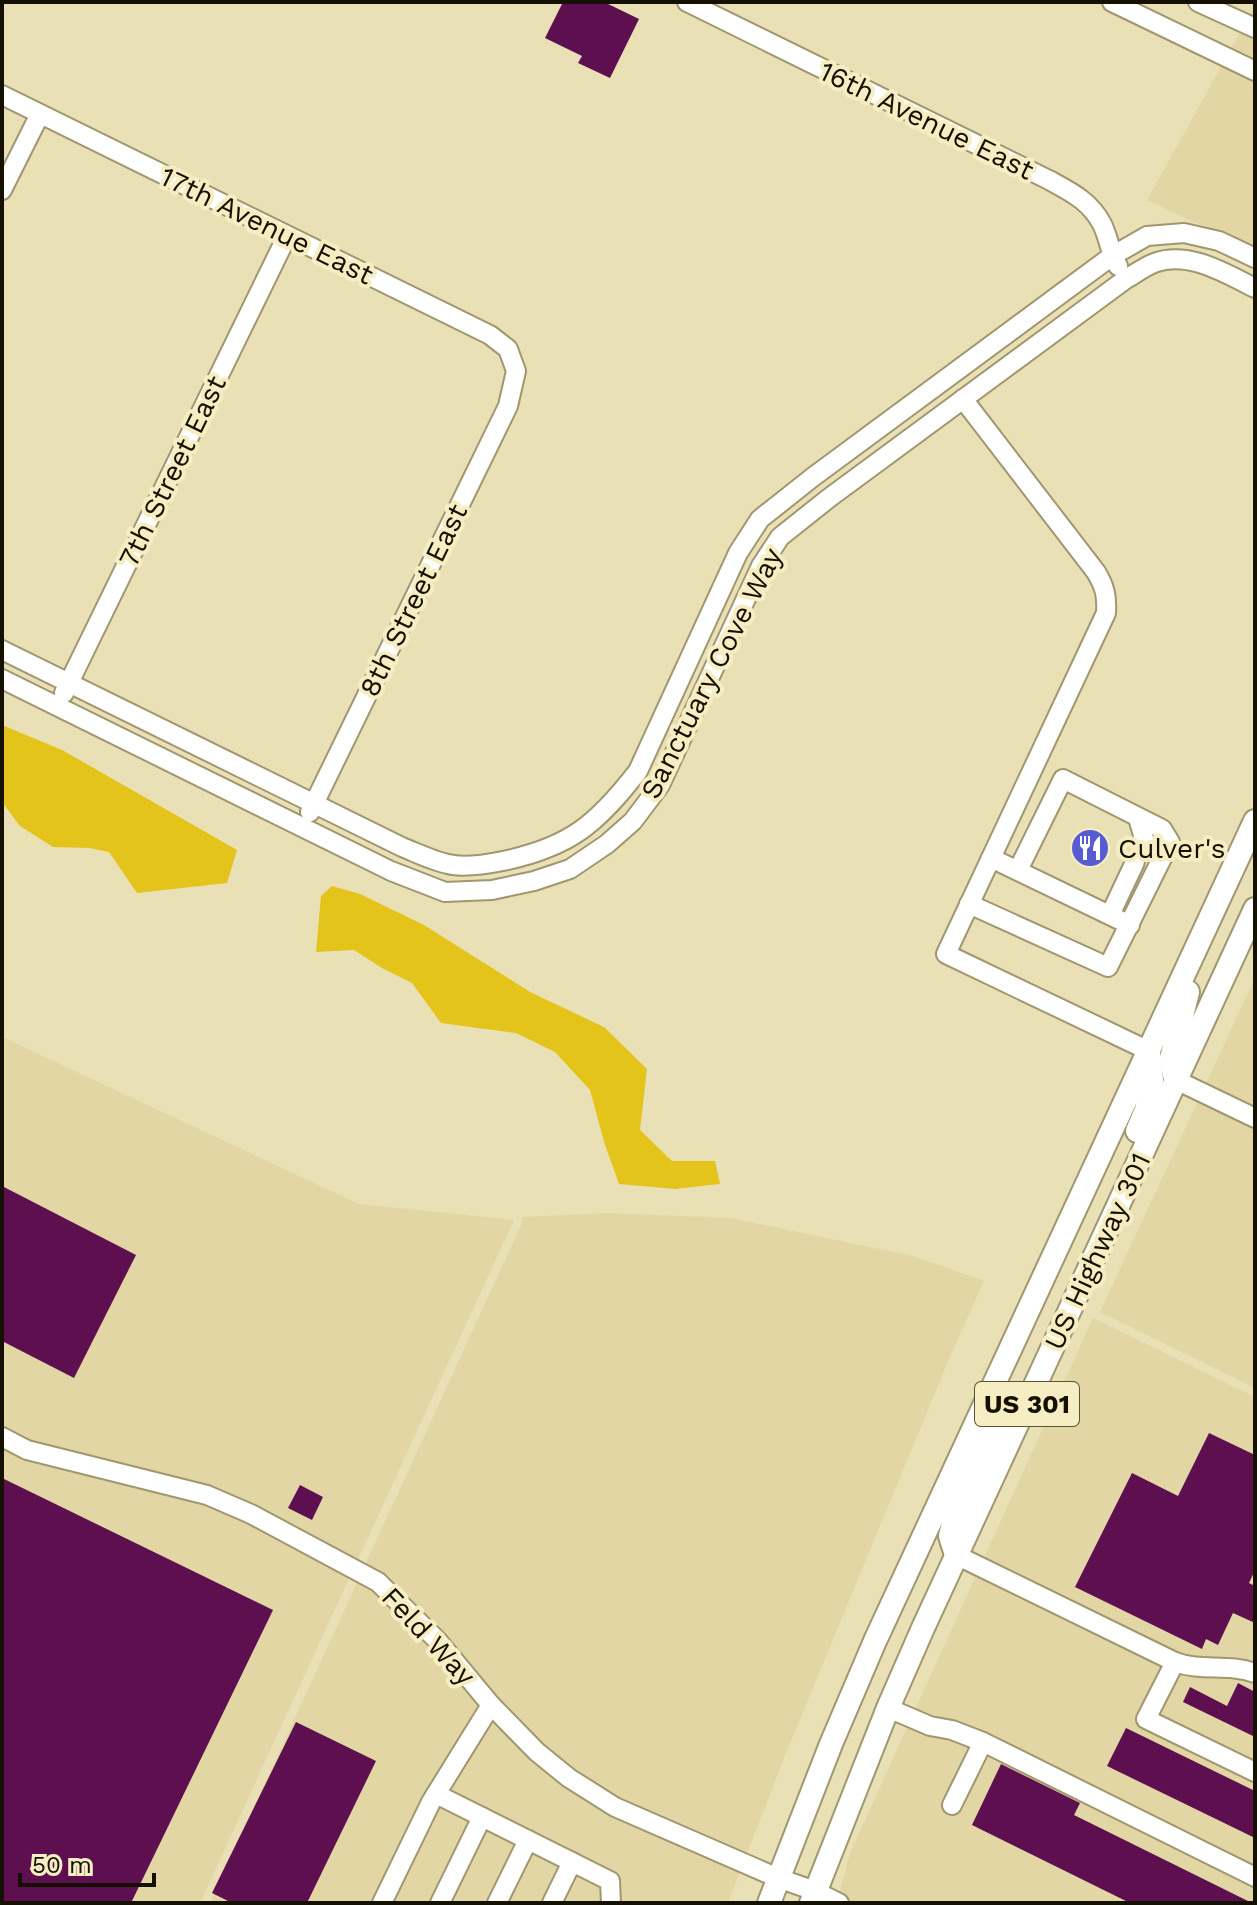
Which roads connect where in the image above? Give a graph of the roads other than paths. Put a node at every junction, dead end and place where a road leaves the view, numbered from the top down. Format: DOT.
graph roads {
  1 [pos="687,2"];
  2 [pos="1112,2"];
  3 [pos="1198,2"];
  4 [pos="1255,28"];
  5 [pos="1255,71"];
  6 [pos="2,95"];
  7 [pos="40,114"];
  8 [pos="2,190"];
  9 [pos="287,236"];
  10 [pos="1112,256"];
  11 [pos="1255,258"];
  12 [pos="1126,279"];
  13 [pos="1255,288"];
  14 [pos="516,371"];
  15 [pos="963,399"];
  16 [pos="2,650"];
  17 [pos="2,679"];
  18 [pos="69,682"];
  19 [pos="58,707"];
  20 [pos="1034,765"];
  21 [pos="1063,779"];
  22 [pos="314,803"];
  23 [pos="1138,818"];
  24 [pos="1255,821"];
  25 [pos="302,827"];
  26 [pos="991,858"];
  27 [pos="1018,870"];
  28 [pos="969,904"];
  29 [pos="1255,909"];
  30 [pos="1110,915"];
  31 [pos="1130,925"];
  32 [pos="1204,932"];
  33 [pos="1149,1051"];
  34 [pos="1176,1080"];
  35 [pos="1255,1118"];
  36 [pos="1101,1244"];
  37 [pos="1018,1334"];
  38 [pos="2,1437"];
  39 [pos="956,1555"];
  40 [pos="1175,1662"];
  41 [pos="1255,1673"];
  42 [pos="491,1705"];
  43 [pos="888,1708"];
  44 [pos="983,1742"];
  45 [pos="1255,1772"];
  46 [pos="436,1794"];
  47 [pos="952,1805"];
  48 [pos="482,1817"];
  49 [pos="528,1840"];
  50 [pos="572,1862"];
  51 [pos="1255,1877"];
  52 [pos="778,1878"];
  53 [pos="813,1897"];
  54 [pos="382,1903"];
  55 [pos="440,1903"];
  56 [pos="497,1903"];
  57 [pos="552,1903"];
  58 [pos="611,1903"];
  59 [pos="769,1903"];
  60 [pos="839,1903"];
  1 -- 10 [label="street, 16th Avenue East"];
  2 -- 5 [label="street"];
  3 -- 4 [label="street"];
  6 -- 7 [label="street, 17th Avenue East"];
  7 -- 8 [label="street"];
  7 -- 9 [label="street, 17th Avenue East"];
  9 -- 14 [label="street, 17th Avenue East"];
  9 -- 18 [label="street, 7th Street East"];
  10 -- 11 [label="street, Sanctuary Cove Way"];
  10 -- 12 [label="street, 16th Avenue East"];
  10 -- 22 [label="street, Sanctuary Cove Way"];
  12 -- 13 [label="street, Sanctuary Cove Way"];
  12 -- 15 [label="street, Sanctuary Cove Way"];
  14 -- 22 [label="street, 8th Street East"];
  15 -- 20 [label="street"];
  15 -- 25 [label="street, Sanctuary Cove Way"];
  16 -- 18 [label="street, Sanctuary Cove Way"];
  17 -- 19 [label="street, Sanctuary Cove Way"];
  18 -- 19 [label="street, 7th Street East"];
  18 -- 22 [label="street, Sanctuary Cove Way"];
  19 -- 25 [label="street, Sanctuary Cove Way"];
  20 -- 21 [label="street"];
  20 -- 26 [label="street"];
  21 -- 23 [label="street"];
  21 -- 27 [label="street"];
  22 -- 25 [label="street, 8th Street East"];
  23 -- 30 [label="street"];
  23 -- 31 [label="street"];
  24 -- 32 [label="main road, US 301"];
  26 -- 27 [label="street"];
  26 -- 28 [label="street"];
  27 -- 30 [label="street"];
  28 -- 31 [label="street"];
  28 -- 33 [label="street"];
  29 -- 34 [label="main road, US Highway 301 / US 301"];
  30 -- 31 [label="street"];
  32 -- 33 [label="main road, US 301"];
  32 -- 34 [label="main road"];
  33 -- 36 [label="main road"];
  33 -- 37 [label="main road, US 301"];
  34 -- 35 [label="street"];
  34 -- 36 [label="main road, US Highway 301 / US 301"];
  36 -- 39 [label="main road, US Highway 301 / US 301"];
  37 -- 39 [label="main road"];
  37 -- 52 [label="main road, US 301"];
  38 -- 42 [label="street, Feld Way"];
  39 -- 40 [label="street"];
  39 -- 43 [label="main road, US Highway 301 / US 301"];
  40 -- 41 [label="street"];
  40 -- 45 [label="street"];
  42 -- 46 [label="street"];
  42 -- 52 [label="street, Feld Way"];
  43 -- 44 [label="street"];
  43 -- 53 [label="main road, US Highway 301 / US 301"];
  44 -- 47 [label="street"];
  44 -- 51 [label="street"];
  46 -- 48 [label="street"];
  46 -- 54 [label="street"];
  48 -- 49 [label="street"];
  48 -- 55 [label="street"];
  49 -- 50 [label="street"];
  49 -- 56 [label="street"];
  50 -- 57 [label="street"];
  50 -- 58 [label="street"];
  52 -- 53 [label="street, Feld Way"];
  52 -- 59 [label="main road, US 301"];
  53 -- 60 [label="street, Feld Way"];
}
